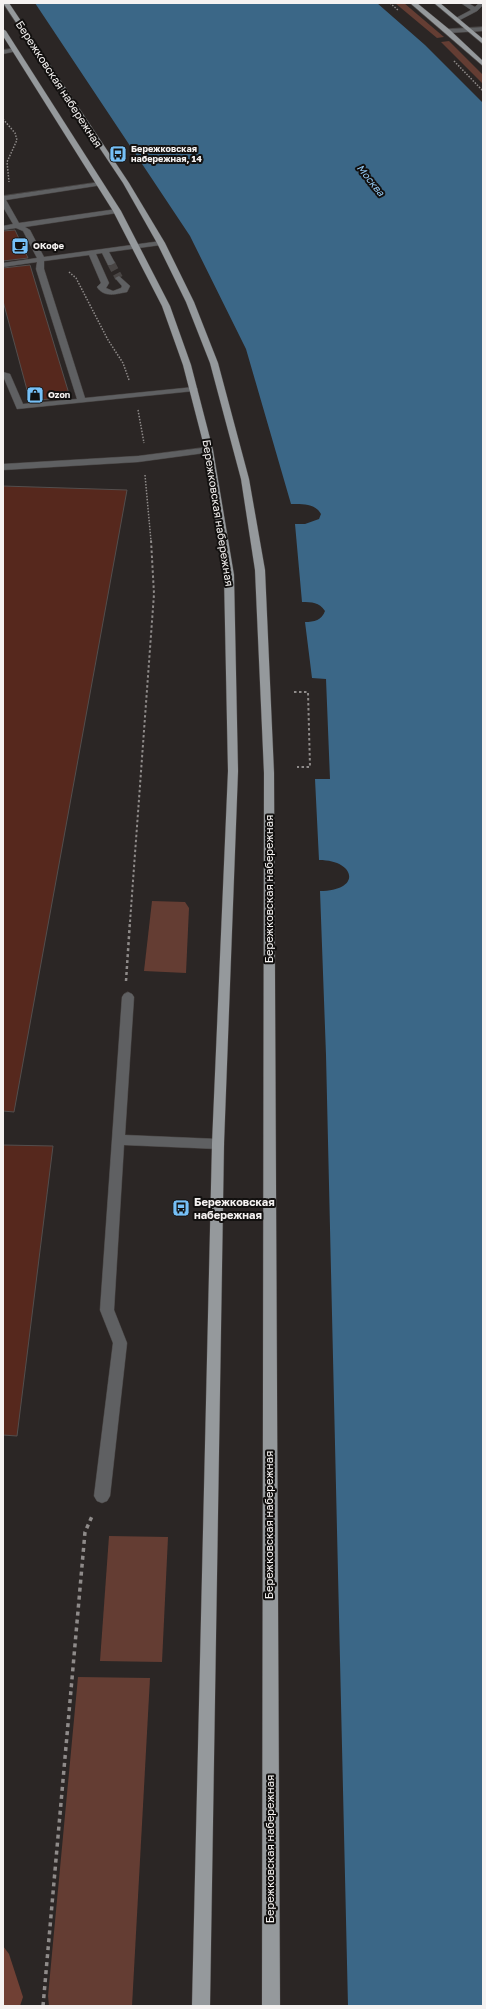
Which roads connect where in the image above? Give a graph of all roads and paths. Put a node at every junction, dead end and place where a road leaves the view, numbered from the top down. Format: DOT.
graph roads {
  1 [pos="6,3"];
  2 [pos="413,3"];
  3 [pos="437,3"];
  4 [pos="464,3"];
  5 [pos="482,3"];
  6 [pos="475,10"];
  7 [pos="458,19"];
  8 [pos="483,29"];
  9 [pos="471,30"];
  10 [pos="3,31"];
  11 [pos="448,31"];
  12 [pos="483,42"];
  13 [pos="15,50"];
  14 [pos="3,52"];
  15 [pos="483,64"];
  16 [pos="3,119"];
  17 [pos="100,184"];
  18 [pos="5,198"];
  19 [pos="117,211"];
  20 [pos="18,226"];
  21 [pos="3,228"];
  22 [pos="161,243"];
  23 [pos="137,247"];
  24 [pos="104,251"];
  25 [pos="91,252"];
  26 [pos="41,259"];
  27 [pos="111,264"];
  28 [pos="3,265"];
  29 [pos="119,278"];
  30 [pos="6,374"];
  31 [pos="194,389"];
  32 [pos="133,395"];
  33 [pos="82,401"];
  34 [pos="210,450"];
  35 [pos="144,458"];
  36 [pos="3,467"];
  37 [pos="294,692"];
  38 [pos="297,767"];
  39 [pos="128,997"];
  40 [pos="120,1140"];
  41 [pos="218,1144"];
  42 [pos="102,1496"];
  43 [pos="43,2006"];
  44 [pos="201,2006"];
  45 [pos="271,2006"];
  1 -- 22 [label="main road, Бережковская набережная"];
  2 -- 11 [label="main road"];
  3 -- 7 [label="main road"];
  4 -- 6 [label="street"];
  5 -- 6 [label="street"];
  6 -- 7 [label="street"];
  7 -- 9 [label="main road"];
  8 -- 9 [label="street"];
  9 -- 11 [label="street"];
  9 -- 12 [label="main road"];
  10 -- 13 [label="main road, Бережковская набережная"];
  11 -- 15 [label="main road"];
  13 -- 14 [label="street"];
  13 -- 17 [label="main road, Бережковская набережная"];
  16 -- 18 [label="path"];
  17 -- 18 [label="street"];
  17 -- 19 [label="main road, Бережковская набережная"];
  18 -- 20 [label="street"];
  19 -- 20 [label="street"];
  19 -- 23 [label="main road, Бережковская набережная"];
  20 -- 21 [label="street"];
  20 -- 26 [label="street"];
  22 -- 23 [label="street"];
  22 -- 45 [label="main road, Бережковская набережная"];
  23 -- 24 [label="street"];
  23 -- 31 [label="main road, Бережковская набережная"];
  24 -- 25 [label="street"];
  24 -- 27 [label="street"];
  25 -- 26 [label="street"];
  25 -- 29 [label="street"];
  26 -- 28 [label="street"];
  26 -- 32 [label="path"];
  26 -- 33 [label="street"];
  30 -- 33 [label="street"];
  31 -- 32 [label="street"];
  31 -- 34 [label="main road, Бережковская набережная"];
  32 -- 33 [label="street"];
  32 -- 35 [label="path"];
  34 -- 35 [label="street"];
  34 -- 41 [label="main road, Бережковская набережная"];
  35 -- 36 [label="street"];
  35 -- 39 [label="path"];
  37 -- 38 [label="path"];
  39 -- 40 [label="street"];
  40 -- 41 [label="street"];
  40 -- 42 [label="street"];
  41 -- 44 [label="main road, Бережковская набережная"];
  42 -- 43 [label="path"];
}
